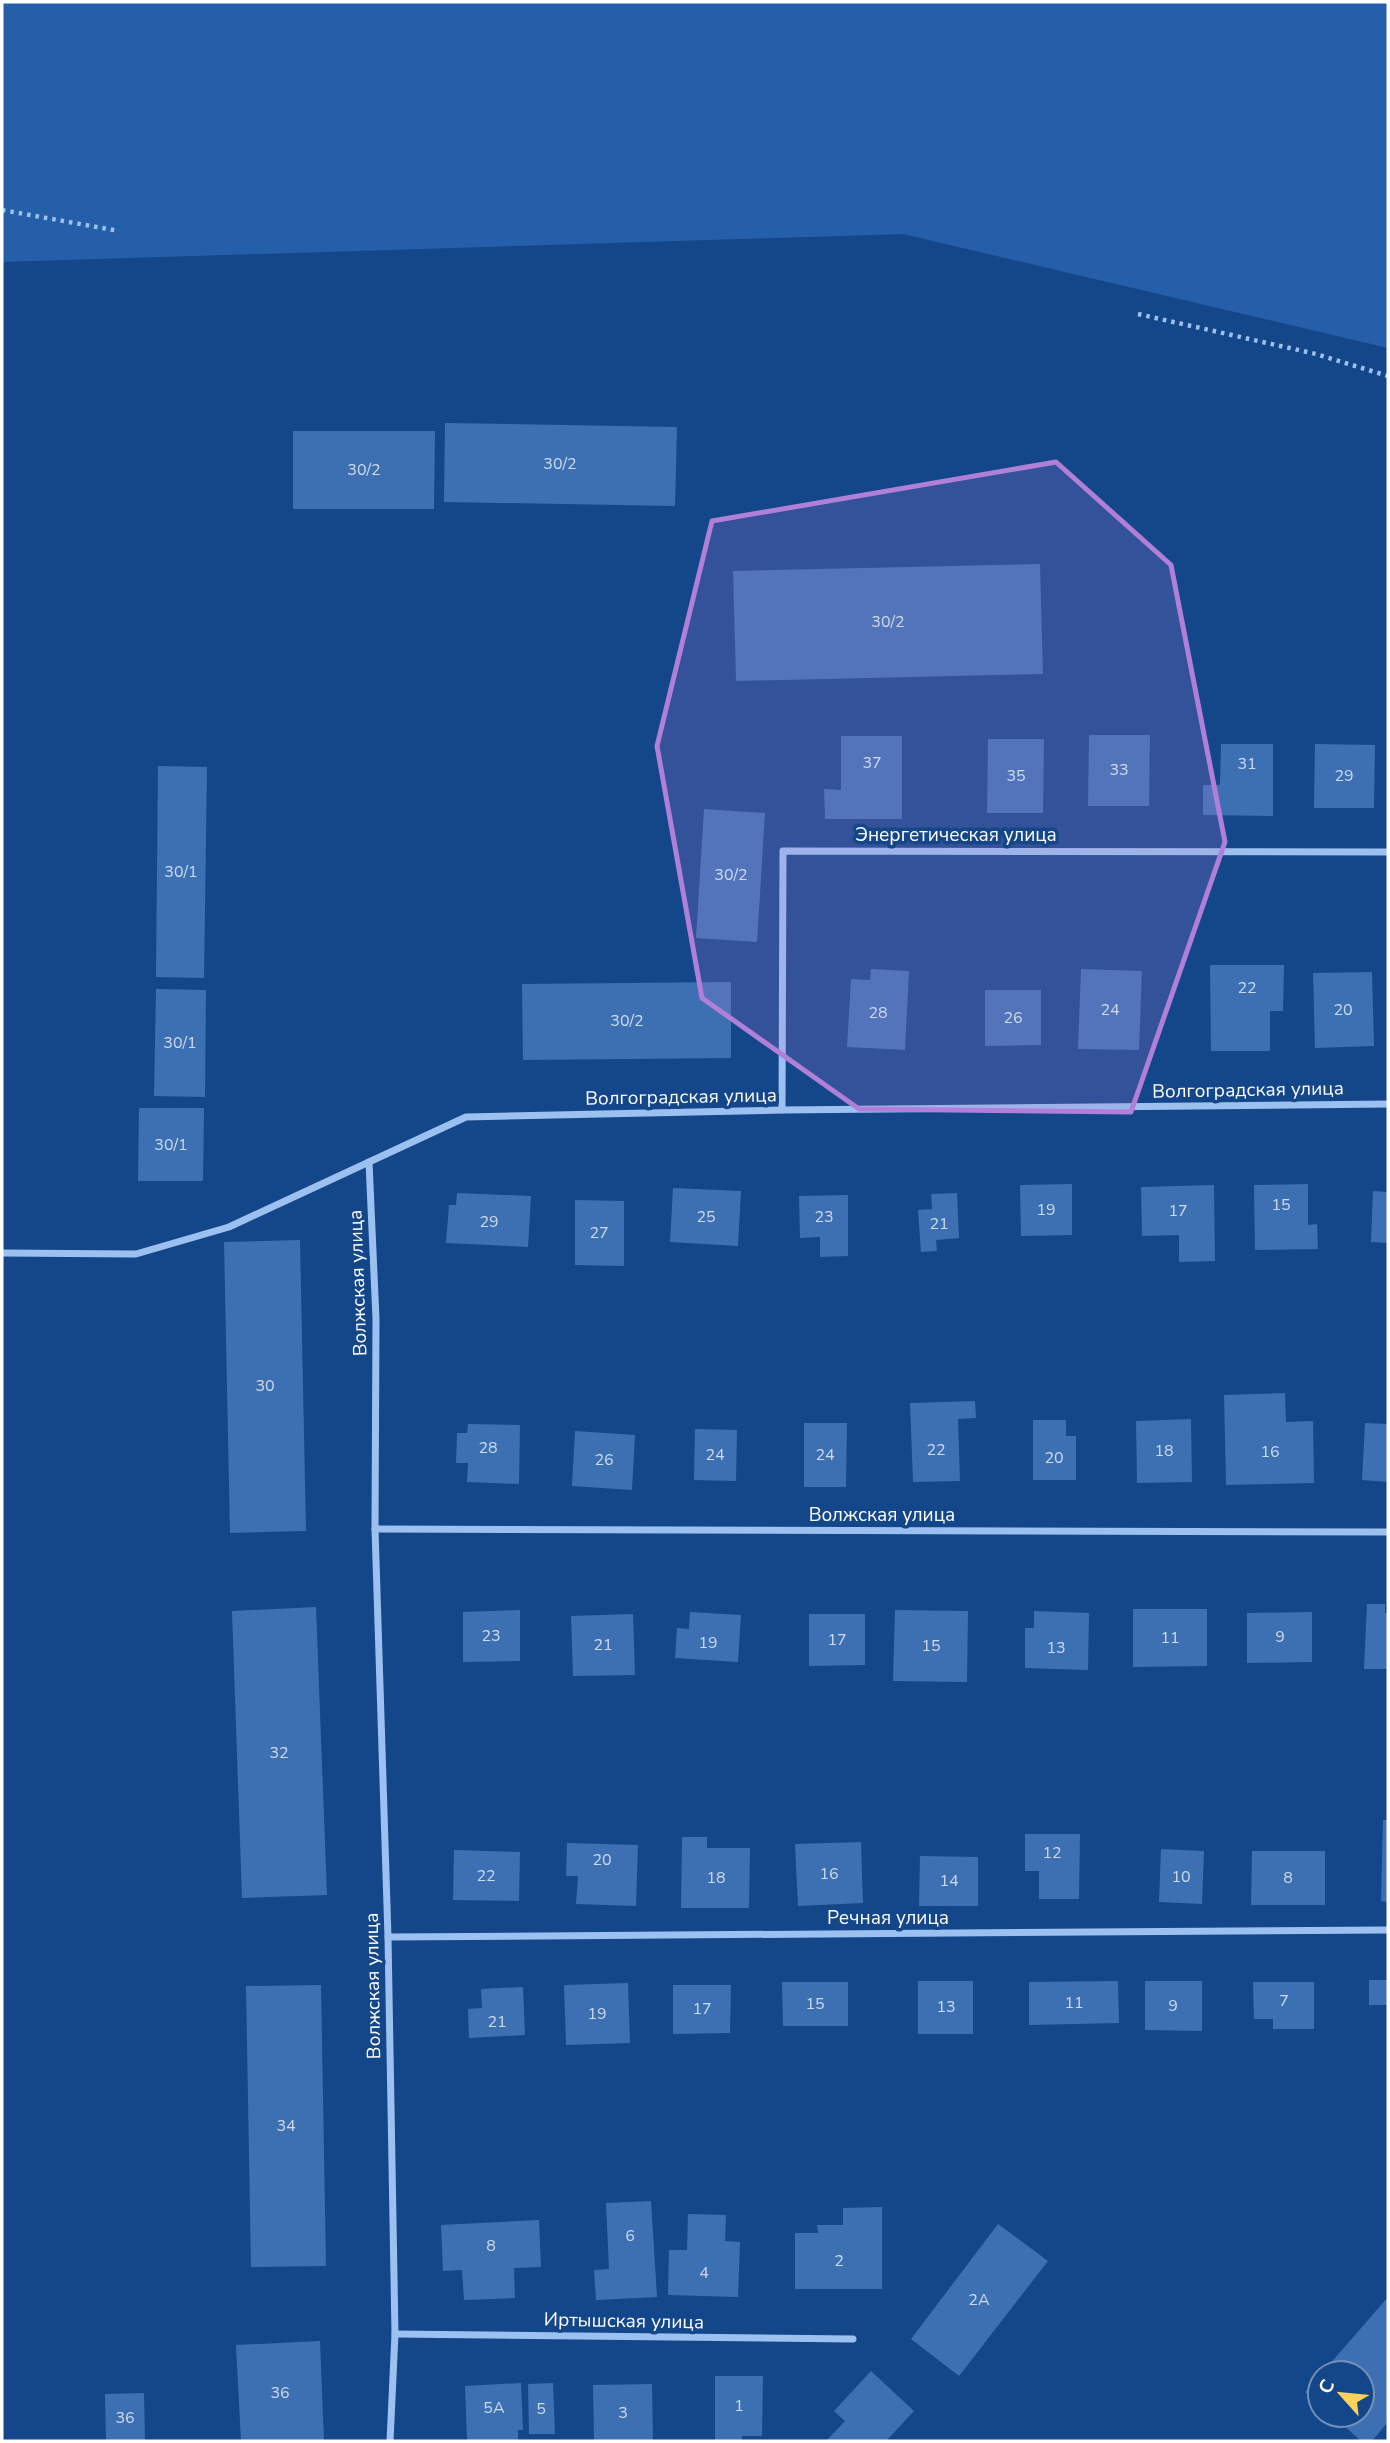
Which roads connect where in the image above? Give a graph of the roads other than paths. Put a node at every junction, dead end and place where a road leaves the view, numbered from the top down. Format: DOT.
graph roads {
  1 [pos="1388,852"];
  2 [pos="1388,1104"];
  3 [pos="782,1110"];
  4 [pos="369,1162"];
  5 [pos="2,1253"];
  6 [pos="375,1529"];
  7 [pos="1388,1532"];
  8 [pos="1388,1930"];
  9 [pos="388,1937"];
  10 [pos="395,2334"];
  11 [pos="853,2339"];
  12 [pos="390,2441"];
  1 -- 3 [label="street, Энергетическая улица"];
  2 -- 3 [label="street, Волгоградская улица"];
  3 -- 4 [label="street, Волгоградская улица"];
  4 -- 5 [label="street, Волгоградская улица"];
  4 -- 6 [label="street, Волжская улица"];
  6 -- 7 [label="street, Волжская улица"];
  6 -- 9 [label="street, Волжская улица"];
  8 -- 9 [label="street, Речная улица"];
  9 -- 10 [label="street, Волжская улица"];
  10 -- 11 [label="street, Иртышская улица"];
  10 -- 12 [label="street, Волжская улица"];
}
